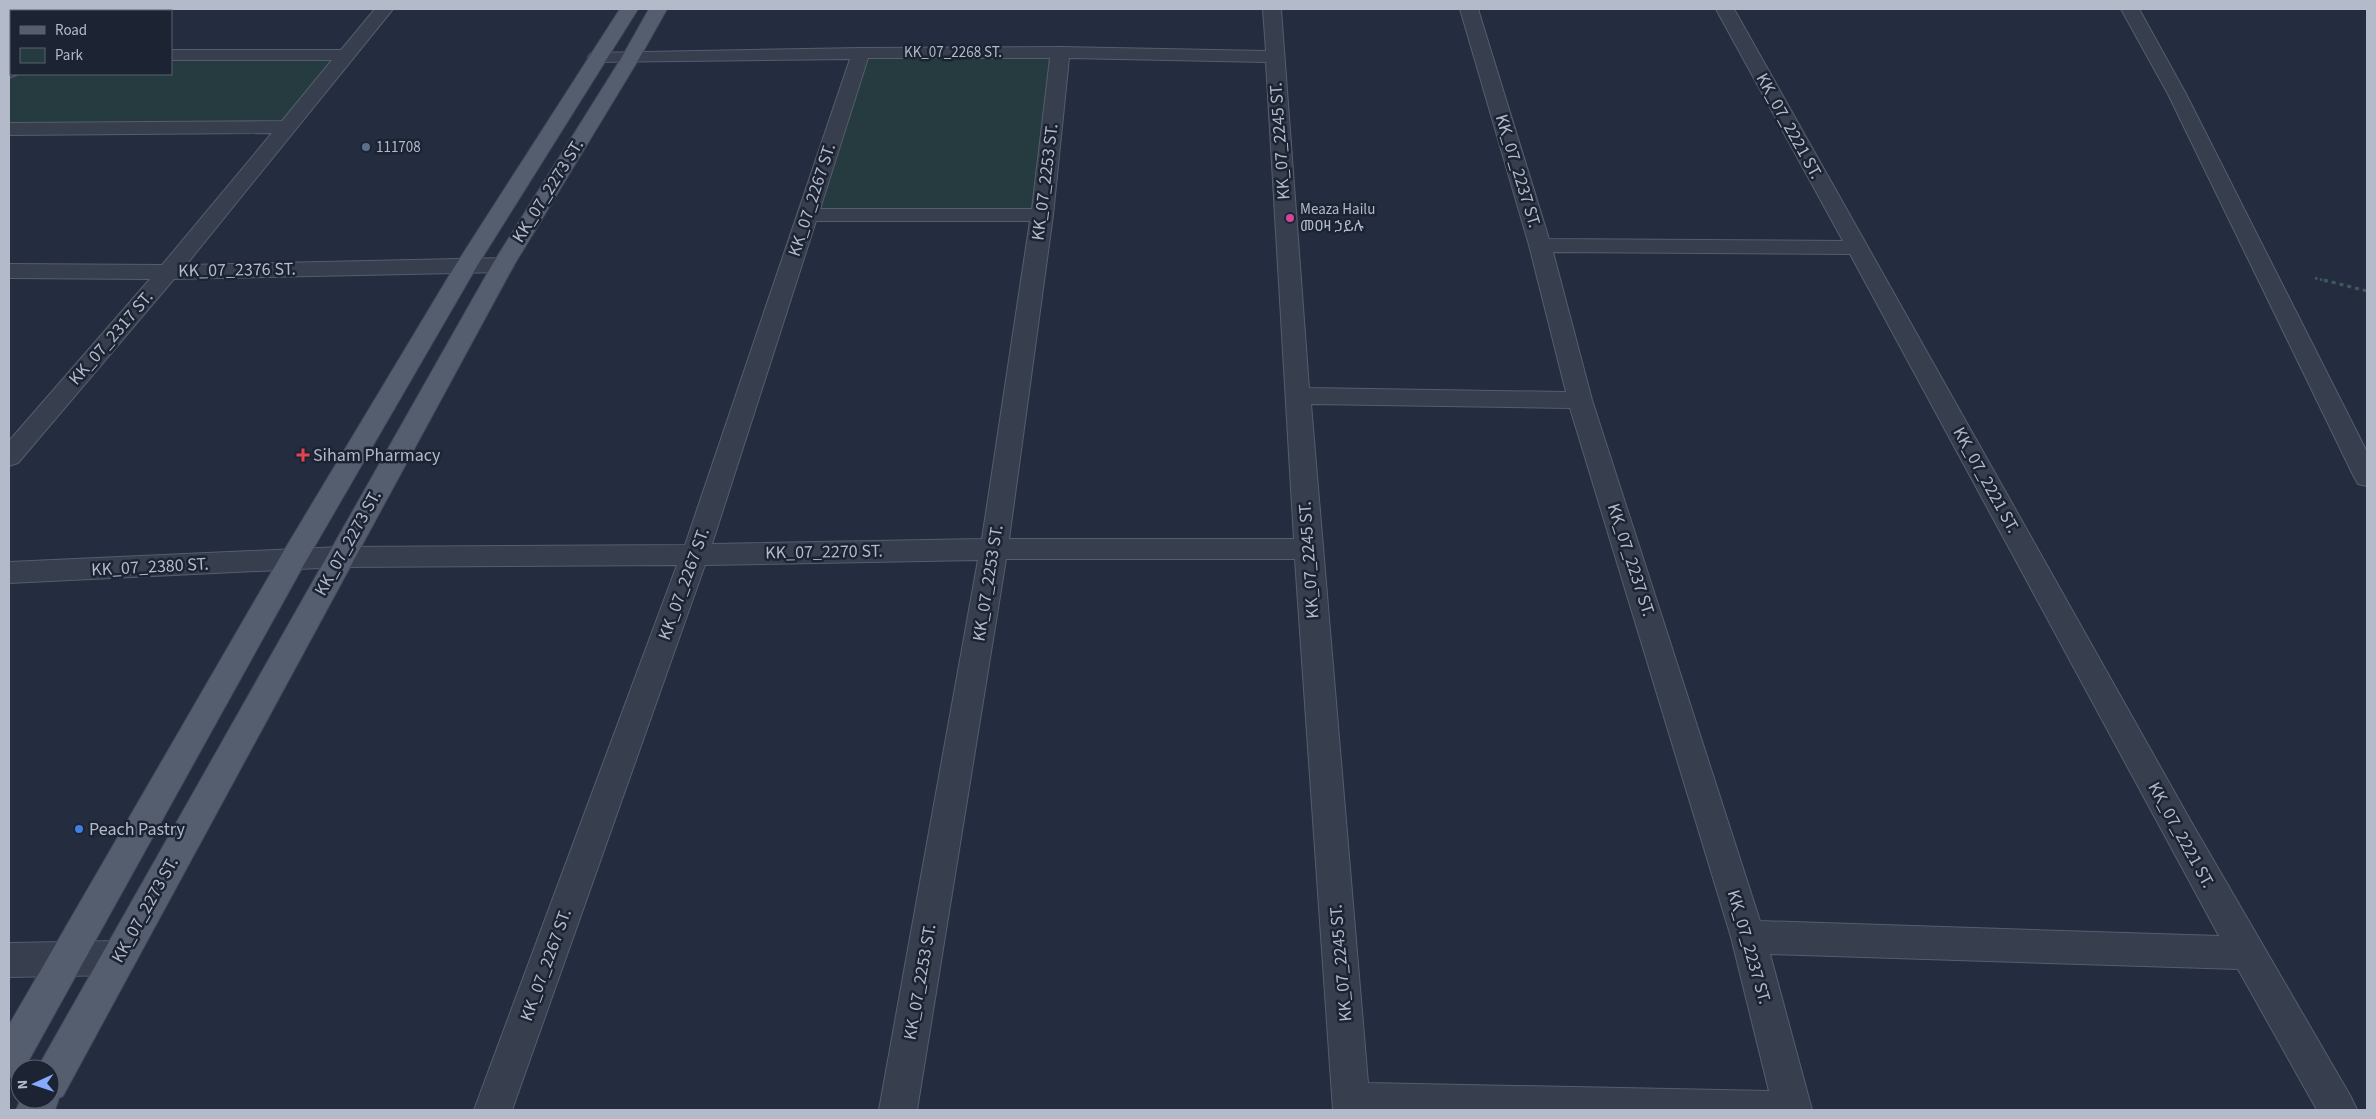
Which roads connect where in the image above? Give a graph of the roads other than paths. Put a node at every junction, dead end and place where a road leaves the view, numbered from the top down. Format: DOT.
graph roads {
  1 [pos="384,9"];
  2 [pos="628,9"];
  3 [pos="658,9"];
  4 [pos="1272,9"];
  5 [pos="1469,9"];
  6 [pos="1725,9"];
  7 [pos="2130,9"];
  8 [pos="1060,52"];
  9 [pos="861,53"];
  10 [pos="172,55"];
  11 [pos="345,55"];
  12 [pos="597,57"];
  13 [pos="631,57"];
  14 [pos="1274,57"];
  15 [pos="289,127"];
  16 [pos="9,129"];
  17 [pos="807,215"];
  18 [pos="1042,215"];
  19 [pos="1540,245"];
  20 [pos="1860,248"];
  21 [pos="502,264"];
  22 [pos="466,266"];
  23 [pos="9,271"];
  24 [pos="168,272"];
  25 [pos="1297,396"];
  26 [pos="1580,400"];
  27 [pos="9,457"];
  28 [pos="2367,476"];
  29 [pos="994,549"];
  30 [pos="1308,549"];
  31 [pos="695,554"];
  32 [pos="340,557"];
  33 [pos="292,561"];
  34 [pos="9,573"];
  35 [pos="1748,937"];
  36 [pos="2246,953"];
  37 [pos="119,958"];
  38 [pos="68,959"];
  39 [pos="9,960"];
  40 [pos="9,1060"];
  41 [pos="60,1066"];
  42 [pos="1352,1106"];
  43 [pos="493,1110"];
  44 [pos="898,1110"];
  45 [pos="1793,1110"];
  46 [pos="2338,1110"];
  1 -- 11 [label="street, KK_07_2317 ST."];
  2 -- 12 [label="main road, KK_07_2273 ST."];
  3 -- 13 [label="main road, KK_07_2273 ST."];
  4 -- 14 [label="street, KK_07_2245 ST."];
  5 -- 19 [label="street, KK_07_2237 ST."];
  6 -- 20 [label="street, KK_07_2221 ST."];
  7 -- 28 [label="street"];
  8 -- 9 [label="street, KK_07_2268 ST."];
  8 -- 14 [label="street, KK_07_2268 ST."];
  8 -- 18 [label="street, KK_07_2253 ST."];
  9 -- 13 [label="street, KK_07_2268 ST."];
  9 -- 17 [label="street, KK_07_2267 ST."];
  10 -- 11 [label="street"];
  11 -- 15 [label="street, KK_07_2317 ST."];
  12 -- 13 [label="street, KK_07_2268 ST."];
  12 -- 22 [label="main road, KK_07_2273 ST."];
  13 -- 21 [label="main road, KK_07_2273 ST."];
  14 -- 25 [label="street, KK_07_2245 ST."];
  15 -- 16 [label="street"];
  15 -- 24 [label="street, KK_07_2317 ST."];
  17 -- 18 [label="street"];
  17 -- 31 [label="street, KK_07_2267 ST."];
  18 -- 29 [label="street, KK_07_2253 ST."];
  19 -- 20 [label="street"];
  19 -- 26 [label="street, KK_07_2237 ST."];
  20 -- 36 [label="street, KK_07_2221 ST."];
  21 -- 22 [label="street, KK_07_2376 ST."];
  21 -- 32 [label="main road, KK_07_2273 ST."];
  22 -- 24 [label="street, KK_07_2376 ST."];
  22 -- 33 [label="main road, KK_07_2273 ST."];
  23 -- 24 [label="street, KK_07_2376 ST."];
  24 -- 27 [label="street, KK_07_2317 ST."];
  25 -- 26 [label="street"];
  25 -- 30 [label="street, KK_07_2245 ST."];
  26 -- 35 [label="street, KK_07_2237 ST."];
  29 -- 30 [label="street, KK_07_2270 ST."];
  29 -- 31 [label="street, KK_07_2270 ST."];
  29 -- 44 [label="street, KK_07_2253 ST."];
  30 -- 42 [label="street, KK_07_2245 ST."];
  31 -- 32 [label="street, KK_07_2270 ST."];
  31 -- 43 [label="street, KK_07_2267 ST."];
  32 -- 33 [label="street, KK_07_2380 ST."];
  32 -- 37 [label="main road, KK_07_2273 ST."];
  33 -- 34 [label="street, KK_07_2380 ST."];
  33 -- 38 [label="main road, KK_07_2273 ST."];
  35 -- 36 [label="street"];
  35 -- 45 [label="street, KK_07_2237 ST."];
  36 -- 46 [label="street, KK_07_2221 ST."];
  37 -- 38 [label="street"];
  37 -- 41 [label="main road, KK_07_2273 ST."];
  38 -- 39 [label="street"];
  38 -- 40 [label="main road, KK_07_2273 ST."];
  42 -- 45 [label="street"];
}
